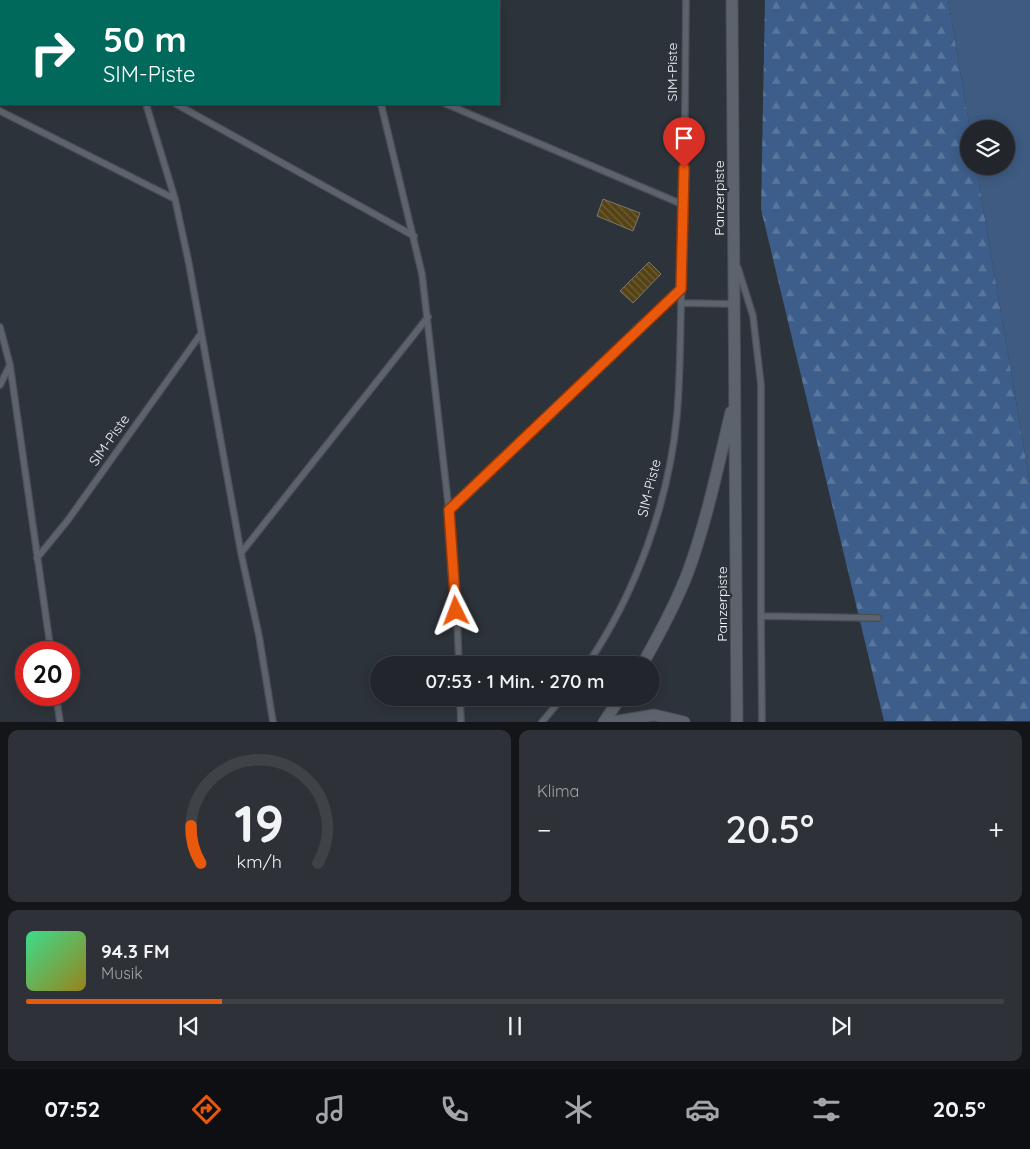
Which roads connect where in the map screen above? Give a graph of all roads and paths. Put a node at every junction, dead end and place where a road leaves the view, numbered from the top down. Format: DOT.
graph roads {
  1 [pos="686,0"];
  2 [pos="732,0"];
  3 [pos="146,105"];
  4 [pos="178,105"];
  5 [pos="381,105"];
  6 [pos="448,105"];
  7 [pos="0,111"];
  8 [pos="176,199"];
  9 [pos="684,205"];
  10 [pos="414,236"];
  11 [pos="734,258"];
  12 [pos="681,289"];
  13 [pos="681,303"];
  14 [pos="735,304"];
  15 [pos="428,317"];
  16 [pos="0,327"];
  17 [pos="200,335"];
  18 [pos="10,365"];
  19 [pos="0,385"];
  20 [pos="735,396"];
  21 [pos="449,510"];
  22 [pos="241,554"];
  23 [pos="37,558"];
  24 [pos="761,616"];
  25 [pos="878,618"];
  26 [pos="48,641"];
  27 [pos="459,656"];
  28 [pos="592,656"];
  29 [pos="647,656"];
  30 [pos="58,706"];
  31 [pos="460,706"];
  32 [pos="555,706"];
  33 [pos="615,706"];
  34 [pos="60,722"];
  35 [pos="273,722"];
  36 [pos="461,722"];
  37 [pos="542,722"];
  38 [pos="604,722"];
  39 [pos="612,722"];
  40 [pos="684,722"];
  41 [pos="737,722"];
  42 [pos="762,722"];
  1 -- 9 [label="lane, SIM-Piste"];
  2 -- 11 [label="street, Panzerpiste"];
  3 -- 8 [label="lane"];
  4 -- 10 [label="lane"];
  5 -- 10 [label="lane"];
  6 -- 9 [label="lane"];
  7 -- 8 [label="lane"];
  8 -- 17 [label="lane"];
  9 -- 12 [label="lane, SIM-Piste"];
  10 -- 15 [label="lane"];
  11 -- 14 [label="street, Panzerpiste"];
  11 -- 24 [label="lane"];
  12 -- 13 [label="lane, SIM-Piste"];
  12 -- 21 [label="lane"];
  13 -- 14 [label="lane"];
  13 -- 28 [label="lane, SIM-Piste"];
  14 -- 20 [label="street, Panzerpiste"];
  15 -- 21 [label="lane"];
  15 -- 22 [label="lane"];
  16 -- 18 [label="lane"];
  17 -- 22 [label="lane"];
  17 -- 23 [label="lane, SIM-Piste"];
  18 -- 19 [label="lane"];
  18 -- 23 [label="lane"];
  20 -- 29 [label="street, Panzerpiste"];
  20 -- 41 [label="street, Panzerpiste"];
  21 -- 27 [label="lane"];
  22 -- 35 [label="lane"];
  23 -- 26 [label="lane"];
  24 -- 25 [label="lane"];
  24 -- 42 [label="lane"];
  30 -- 34 [label="lane"];
  31 -- 36 [label="lane"];
  32 -- 37 [label="lane"];
  33 -- 38 [label="street"];
  39 -- 40 [label="street"];
}
